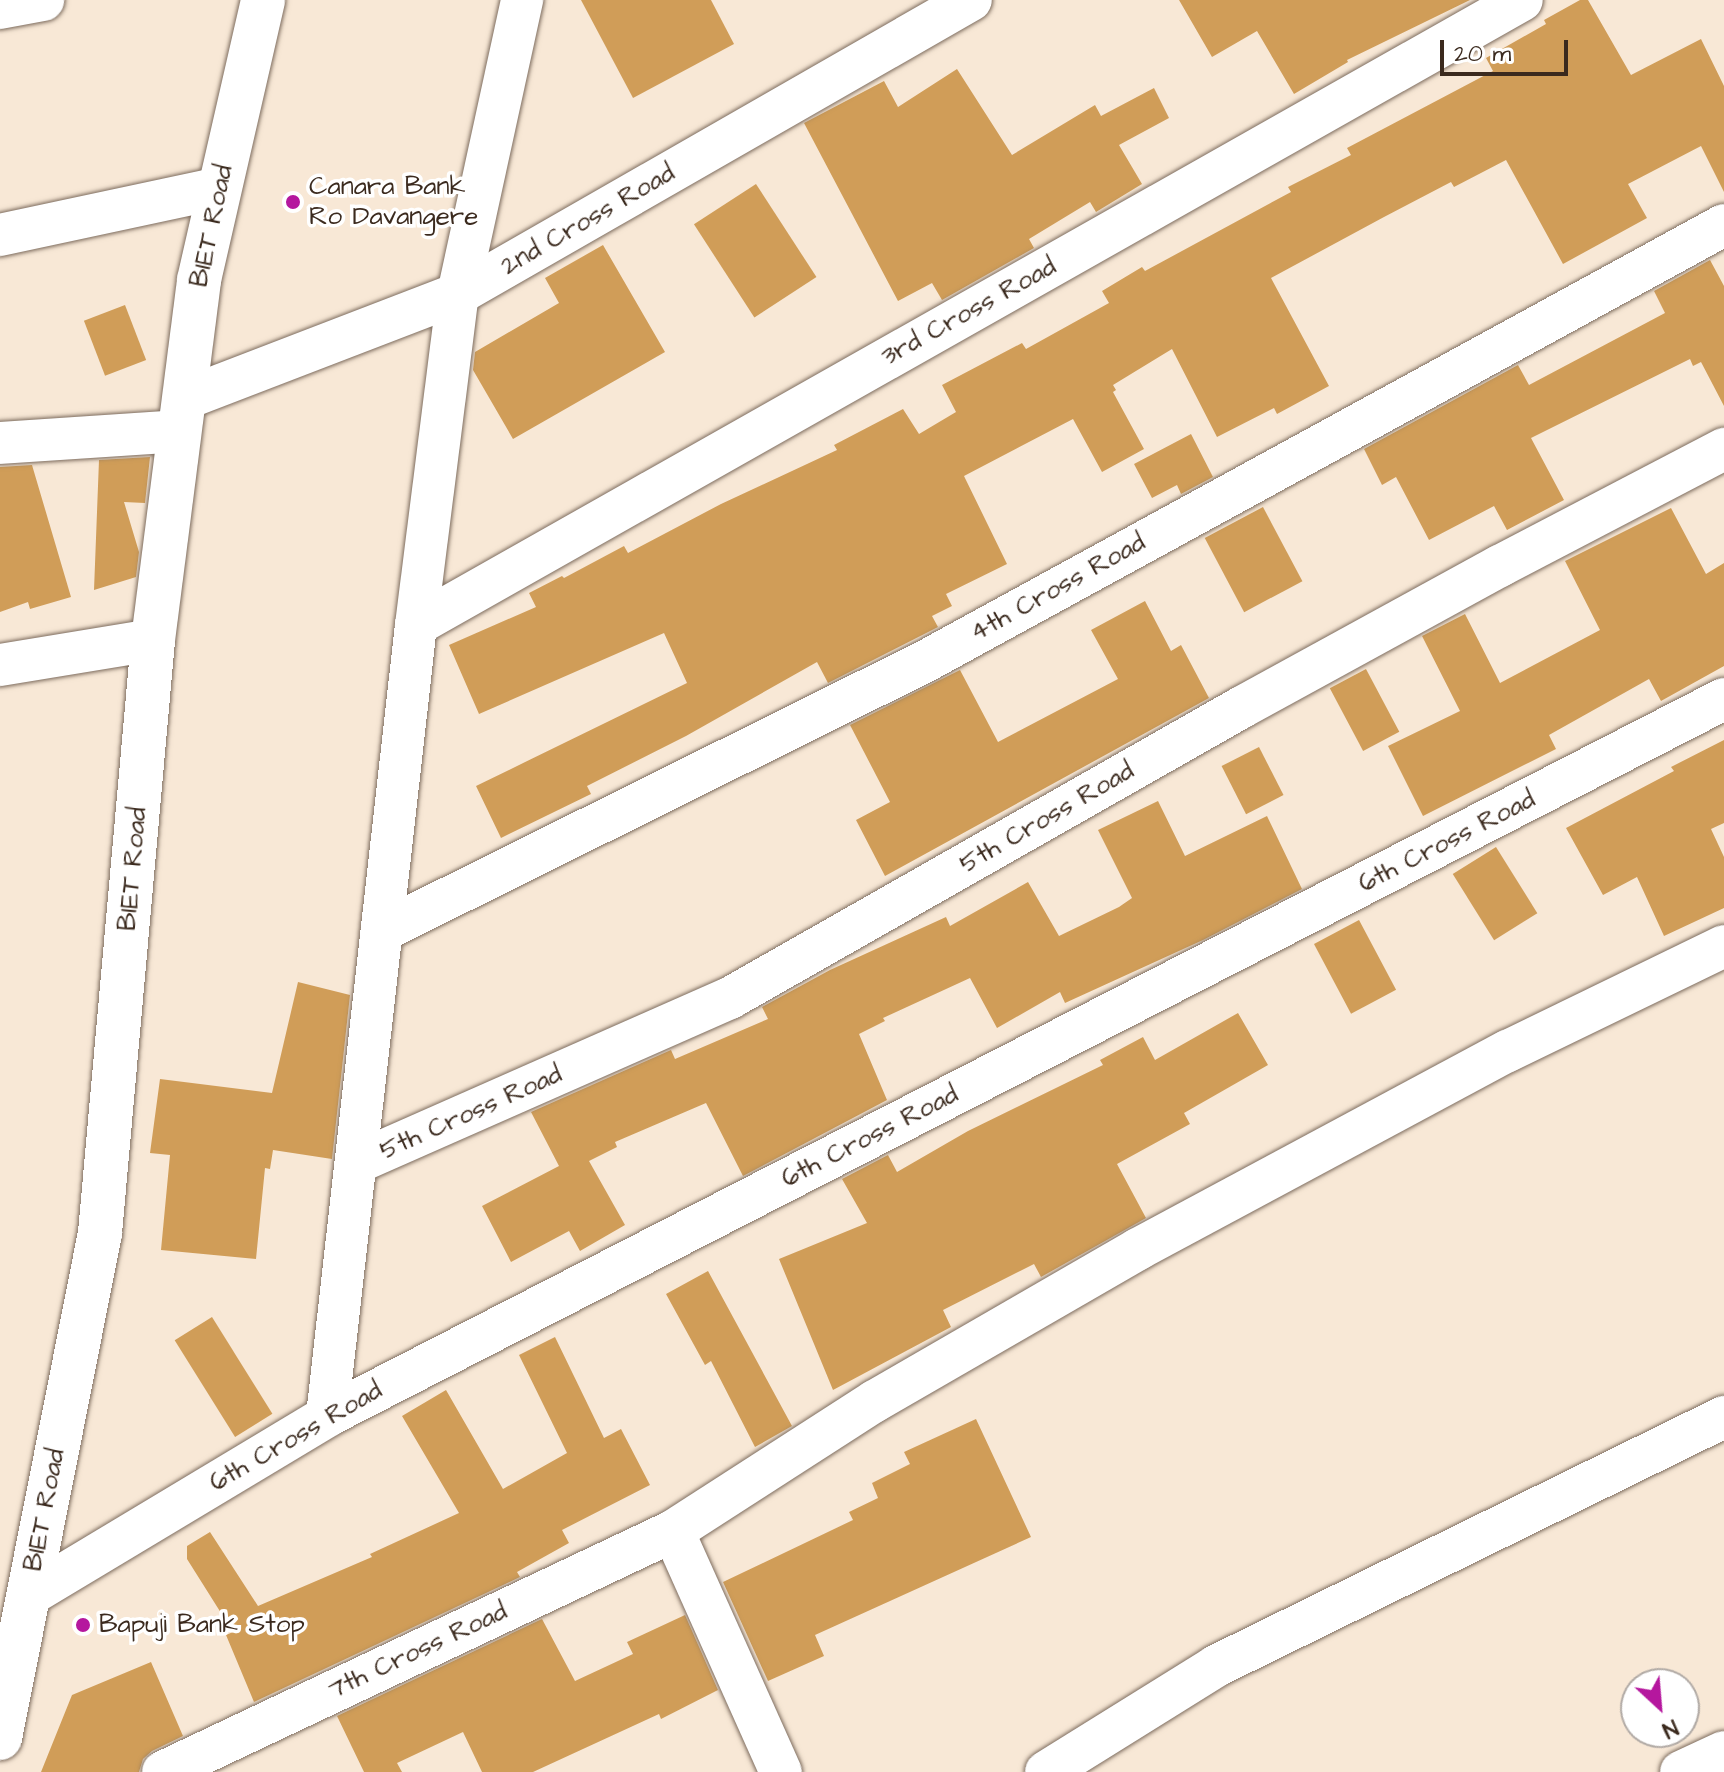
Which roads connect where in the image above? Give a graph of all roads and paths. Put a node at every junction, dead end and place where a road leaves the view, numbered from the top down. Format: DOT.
graph roads {
  1 [pos="43,0"];
  2 [pos="263,0"];
  3 [pos="522,0"];
  4 [pos="971,0"];
  5 [pos="1522,0"];
  6 [pos="0,8"];
  7 [pos="220,188"];
  8 [pos="1724,225"];
  9 [pos="0,235"];
  10 [pos="458,294"];
  11 [pos="182,415"];
  12 [pos="0,443"];
  13 [pos="1724,449"];
  14 [pos="416,625"];
  15 [pos="153,640"];
  16 [pos="0,665"];
  17 [pos="1724,699"];
  18 [pos="382,931"];
  19 [pos="1724,946"];
  20 [pos="358,1162"];
  21 [pos="327,1416"];
  22 [pos="1724,1417"];
  23 [pos="673,1531"];
  24 [pos="28,1596"];
  25 [pos="0,1738"];
  26 [pos="1724,1752"];
  27 [pos="163,1772"];
  28 [pos="781,1772"];
  29 [pos="1046,1772"];
  30 [pos="1681,1772"];
  1 -- 6 [label="street"];
  2 -- 7 [label="street, BIET Road"];
  3 -- 10 [label="street"];
  4 -- 10 [label="street, 2nd Cross Road"];
  5 -- 14 [label="street, 3rd Cross Road"];
  7 -- 9 [label="street"];
  7 -- 11 [label="street, BIET Road"];
  8 -- 18 [label="street, 4th Cross Road"];
  10 -- 11 [label="street, 2nd Cross Road"];
  10 -- 14 [label="street"];
  11 -- 12 [label="street, 2nd Cross Road"];
  11 -- 15 [label="street, BIET Road"];
  13 -- 20 [label="street, 5th Cross Road"];
  14 -- 18 [label="street"];
  15 -- 16 [label="street"];
  15 -- 24 [label="street, BIET Road"];
  17 -- 21 [label="street, 6th Cross Road"];
  18 -- 20 [label="street"];
  19 -- 23 [label="street, 7th Cross Road"];
  20 -- 21 [label="street"];
  21 -- 24 [label="street, 6th Cross Road"];
  22 -- 29 [label="street"];
  23 -- 27 [label="street, 7th Cross Road"];
  23 -- 28 [label="street"];
  24 -- 25 [label="street, BIET Road"];
  26 -- 30 [label="street"];
}
